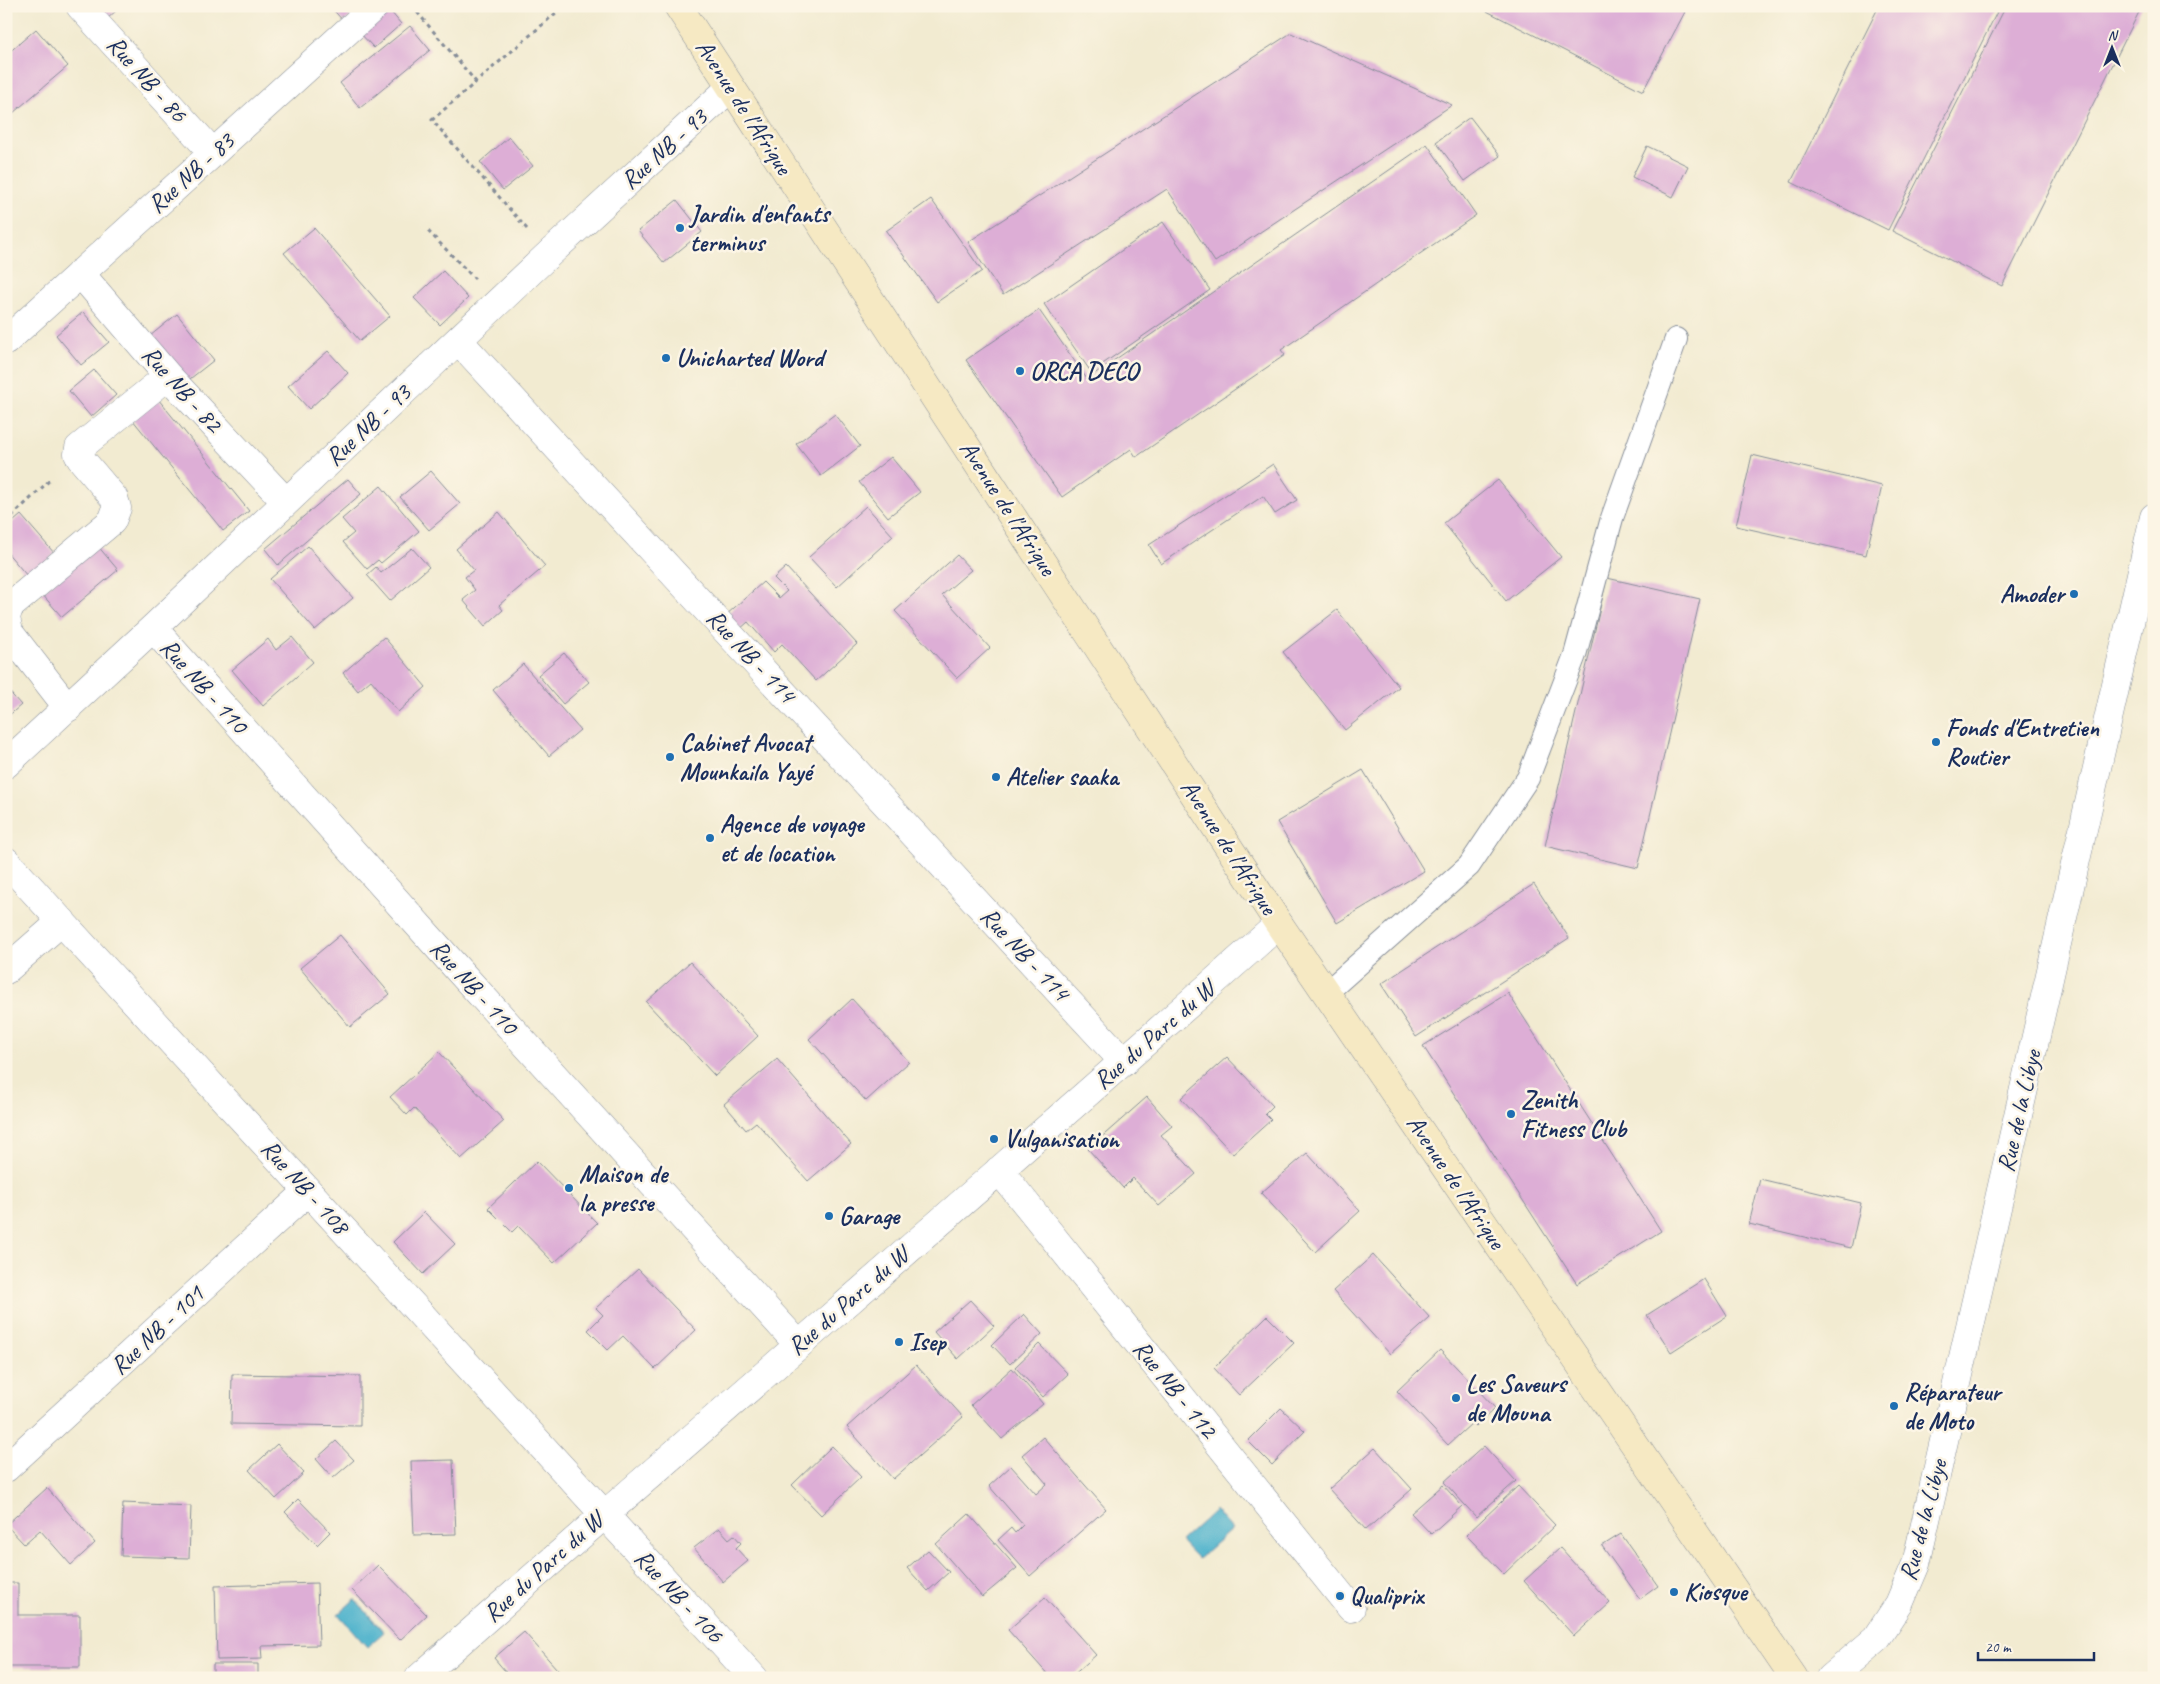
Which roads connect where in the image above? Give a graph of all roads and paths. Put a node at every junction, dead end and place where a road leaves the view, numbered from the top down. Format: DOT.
graph roads {
  1 [pos="80,6"];
  2 [pos="375,6"];
  3 [pos="412,6"];
  4 [pos="564,6"];
  5 [pos="678,6"];
  6 [pos="476,82"];
  7 [pos="730,88"];
  8 [pos="213,153"];
  9 [pos="428,231"];
  10 [pos="549,254"];
  11 [pos="80,273"];
  12 [pos="498,302"];
  13 [pos="1676,338"];
  14 [pos="458,340"];
  15 [pos="6,341"];
  16 [pos="168,376"];
  17 [pos="78,454"];
  18 [pos="286,502"];
  19 [pos="2154,516"];
  20 [pos="6,522"];
  21 [pos="6,618"];
  22 [pos="153,628"];
  23 [pos="68,708"];
  24 [pos="6,764"];
  25 [pos="6,861"];
  26 [pos="62,921"];
  27 [pos="1279,924"];
  28 [pos="6,970"];
  29 [pos="1326,992"];
  30 [pos="1124,1062"];
  31 [pos="999,1170"];
  32 [pos="308,1191"];
  33 [pos="798,1344"];
  34 [pos="6,1468"];
  35 [pos="604,1514"];
  36 [pos="1351,1608"];
  37 [pos="418,1678"];
  38 [pos="754,1678"];
  39 [pos="1794,1678"];
  40 [pos="1830,1678"];
  1 -- 8 [label="street, Rue NB - 86"];
  2 -- 8 [label="street, Rue NB - 83"];
  3 -- 6 [label="path"];
  4 -- 6 [label="path"];
  5 -- 7 [label="main road, Avenue de l'Afrique"];
  6 -- 10 [label="path"];
  7 -- 10 [label="street, Rue NB - 93"];
  7 -- 27 [label="main road, Avenue de l'Afrique"];
  8 -- 11 [label="street, Rue NB - 83"];
  9 -- 12 [label="path"];
  10 -- 12 [label="street, Rue NB - 93"];
  11 -- 15 [label="street, Rue NB - 83"];
  11 -- 16 [label="street, Rue NB - 82"];
  12 -- 14 [label="street, Rue NB - 93"];
  13 -- 29 [label="lane"];
  14 -- 18 [label="street, Rue NB - 93"];
  14 -- 30 [label="street, Rue NB - 114"];
  16 -- 17 [label="street"];
  16 -- 18 [label="street, Rue NB - 82"];
  17 -- 20 [label="path"];
  17 -- 21 [label="street"];
  18 -- 22 [label="street, Rue NB - 93"];
  19 -- 40 [label="street, Rue de la Libye"];
  21 -- 23 [label="street"];
  22 -- 23 [label="street, Rue NB - 93"];
  22 -- 33 [label="street, Rue NB - 110"];
  23 -- 24 [label="street, Rue NB - 93"];
  25 -- 26 [label="street, Rue NB - 108"];
  26 -- 28 [label="street"];
  26 -- 32 [label="street, Rue NB - 108"];
  27 -- 29 [label="main road, Avenue de l'Afrique"];
  27 -- 30 [label="street, Rue du Parc du W"];
  29 -- 39 [label="main road, Avenue de l'Afrique"];
  30 -- 31 [label="street, Rue du Parc du W"];
  31 -- 33 [label="street, Rue du Parc du W"];
  31 -- 36 [label="street, Rue NB - 112"];
  32 -- 34 [label="street, Rue NB - 101"];
  32 -- 35 [label="street, Rue NB - 108"];
  33 -- 35 [label="street, Rue du Parc du W"];
  35 -- 37 [label="street, Rue du Parc du W"];
  35 -- 38 [label="street, Rue NB - 106"];
}
